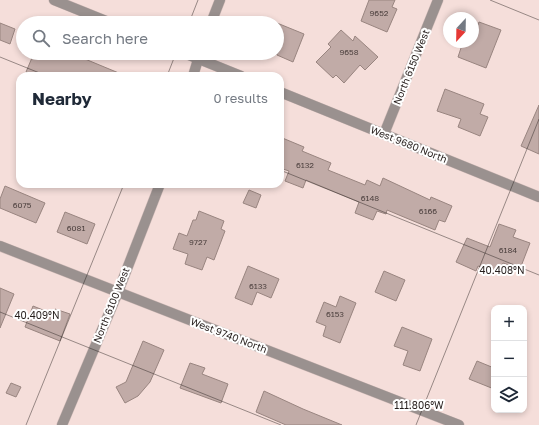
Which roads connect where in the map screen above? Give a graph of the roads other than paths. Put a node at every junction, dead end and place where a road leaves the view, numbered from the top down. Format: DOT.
graph roads {
  1 [pos="54,0"];
  2 [pos="220,0"];
  3 [pos="438,0"];
  4 [pos="94,16"];
  5 [pos="214,16"];
  6 [pos="198,60"];
  7 [pos="207,60"];
  8 [pos="194,72"];
  9 [pos="233,72"];
  10 [pos="284,94"];
  11 [pos="384,134"];
  12 [pos="158,188"];
  13 [pos="539,197"];
  14 [pos="0,246"];
  15 [pos="118,292"];
  16 [pos="62,425"];
  17 [pos="459,425"];
  1 -- 4 [label="street"];
  2 -- 5 [label="street"];
  3 -- 11 [label="street, North 6150 West"];
  6 -- 8 [label="street"];
  7 -- 9 [label="street"];
  10 -- 11 [label="street, West 9680 North"];
  11 -- 13 [label="street, West 9680 North"];
  12 -- 15 [label="street, North 6100 West"];
  14 -- 15 [label="street, West 9740 North"];
  15 -- 16 [label="street, North 6100 West"];
  15 -- 17 [label="street, West 9740 North"];
}
